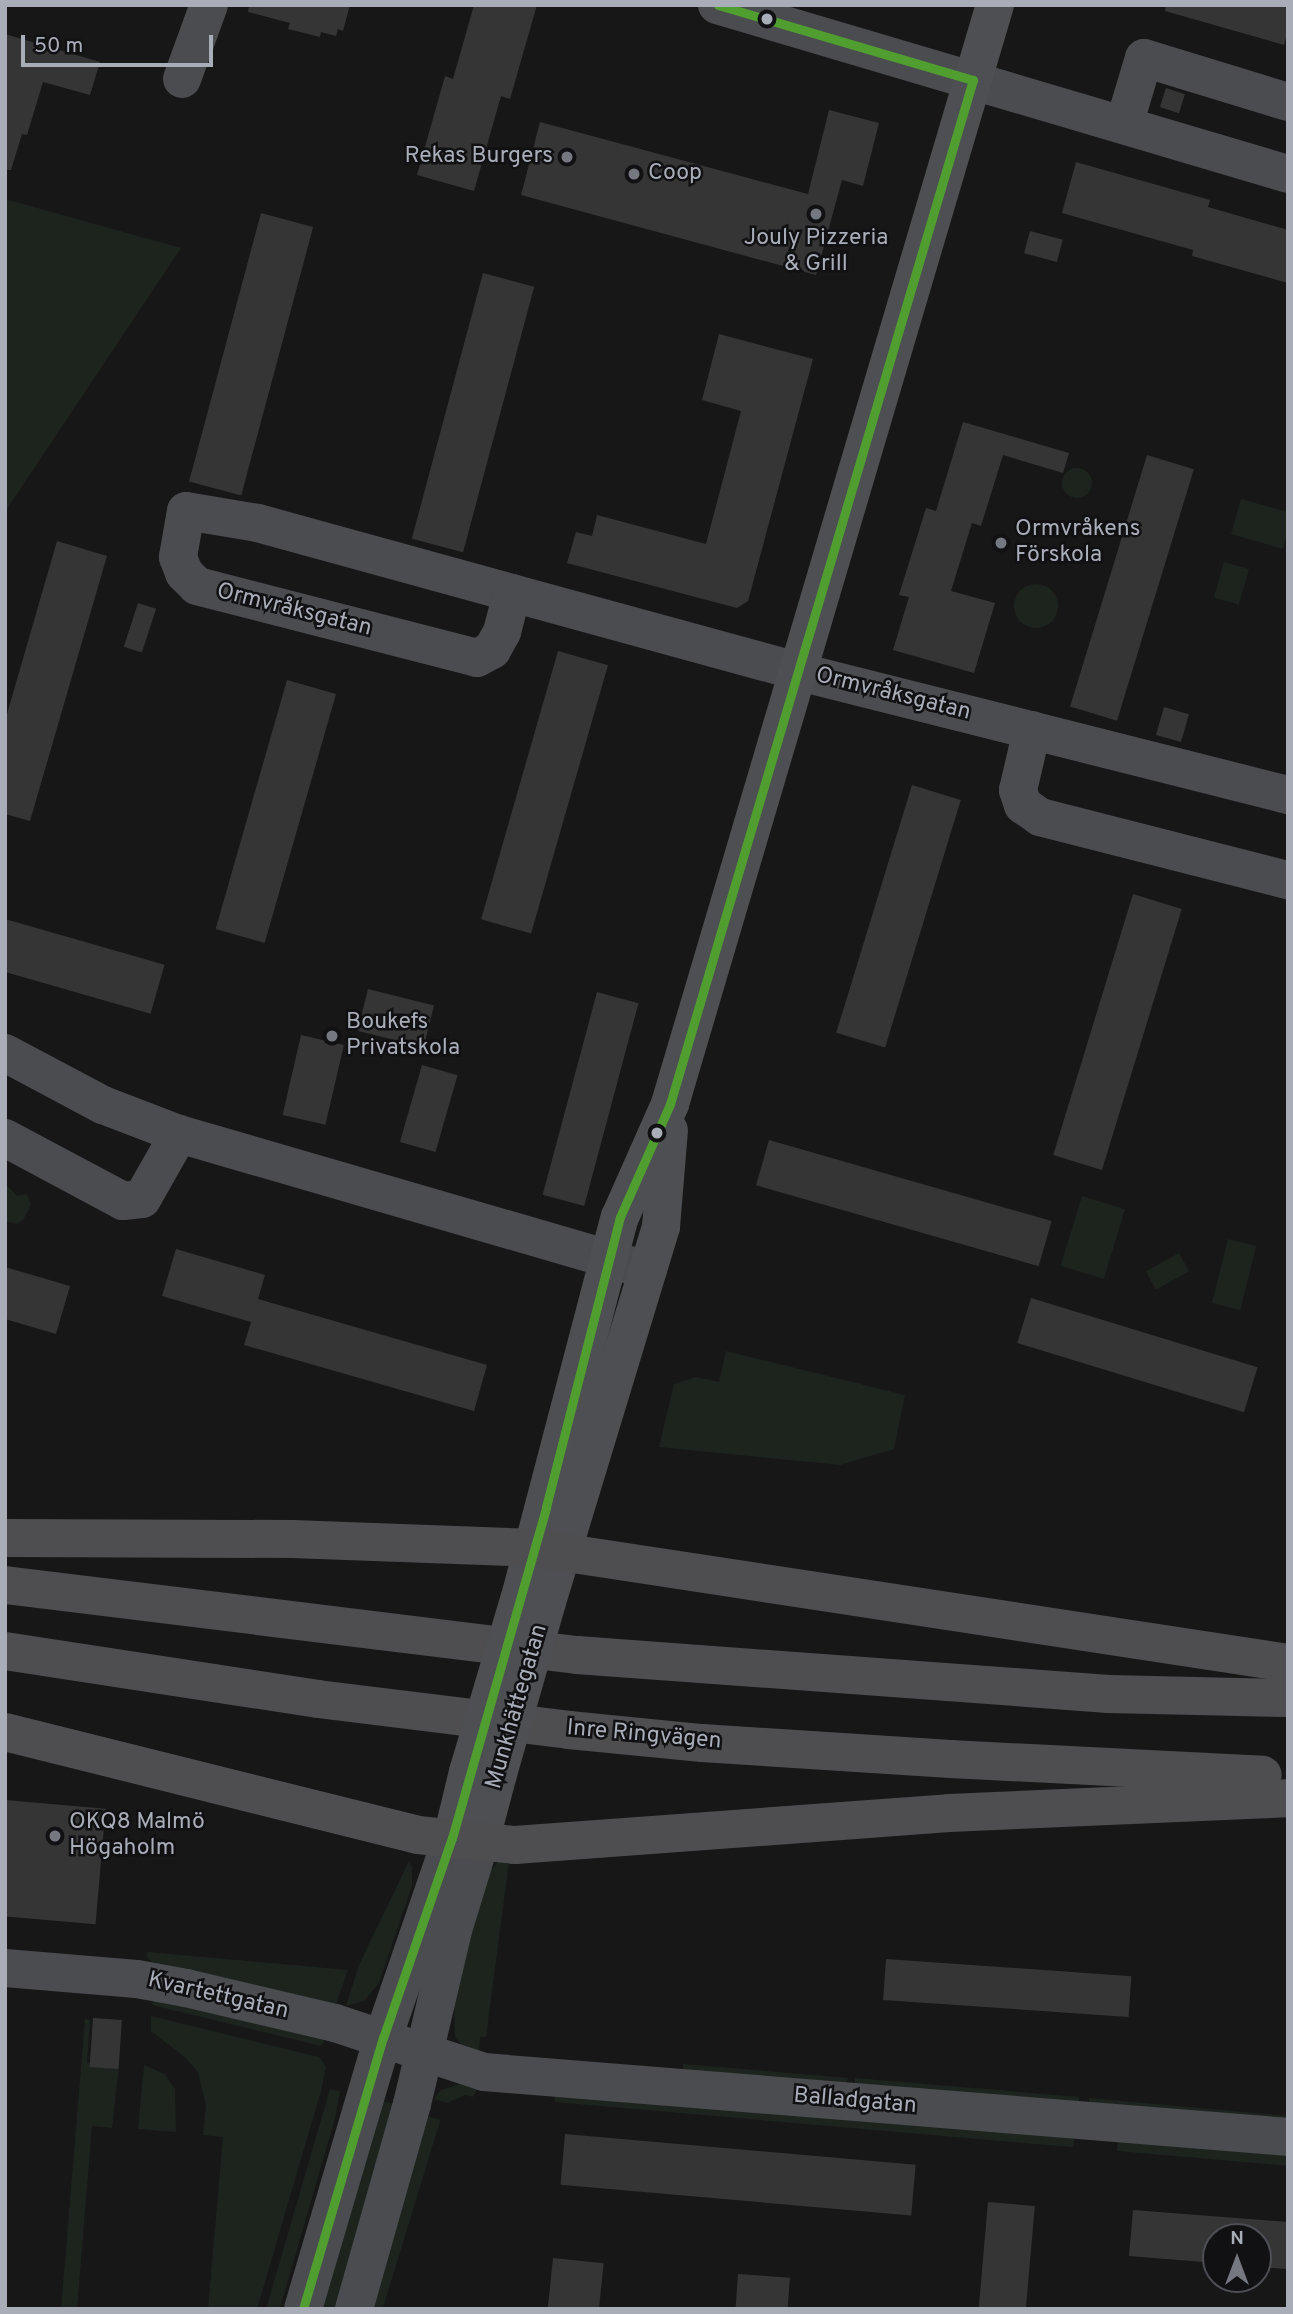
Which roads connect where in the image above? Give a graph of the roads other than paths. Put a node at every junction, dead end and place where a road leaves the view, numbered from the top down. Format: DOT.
graph roads {
  1 [pos="209,5"];
  2 [pos="717,5"];
  3 [pos="995,5"];
  4 [pos="182,79"];
  5 [pos="973,80"];
  6 [pos="1288,102"];
  7 [pos="1124,125"];
  8 [pos="1288,174"];
  9 [pos="512,593"];
  10 [pos="800,672"];
  11 [pos="1032,730"];
  12 [pos="1288,795"];
  13 [pos="1288,880"];
  14 [pos="5,1053"];
  15 [pos="670,1104"];
  16 [pos="179,1134"];
  17 [pos="5,1138"];
  18 [pos="610,1258"];
  19 [pos="648,1270"];
  20 [pos="5,1538"];
  21 [pos="548,1550"];
  22 [pos="5,1585"];
  23 [pos="5,1651"];
  24 [pos="1288,1663"];
  25 [pos="1288,1698"];
  26 [pos="5,1732"];
  27 [pos="1288,1776"];
  28 [pos="1288,1798"];
  29 [pos="466,1840"];
  30 [pos="5,1968"];
  31 [pos="383,2038"];
  32 [pos="425,2052"];
  33 [pos="1288,2137"];
  34 [pos="303,2309"];
  35 [pos="354,2309"];
  1 -- 4 [label="street"];
  2 -- 5 [label="street"];
  3 -- 5 [label="main road, Munkhättegatan"];
  5 -- 7 [label="street"];
  5 -- 10 [label="main road, Munkhättegatan"];
  6 -- 7 [label="street"];
  7 -- 8 [label="street"];
  9 -- 9 [label="street, Ormvråksgatan"];
  9 -- 10 [label="street, Ormvråksgatan"];
  10 -- 11 [label="street, Ormvråksgatan"];
  10 -- 15 [label="main road, Munkhättegatan"];
  11 -- 12 [label="street, Ormvråksgatan"];
  11 -- 13 [label="street"];
  14 -- 16 [label="street"];
  15 -- 18 [label="main road, Munkhättegatan"];
  15 -- 19 [label="main road, Munkhättegatan"];
  16 -- 17 [label="street"];
  16 -- 18 [label="street"];
  18 -- 19 [label="street"];
  18 -- 21 [label="main road, Munkhättegatan"];
  19 -- 21 [label="main road, Munkhättegatan"];
  20 -- 21 [label="highway"];
  21 -- 24 [label="highway"];
  21 -- 29 [label="main road, Munkhättegatan, bridge"];
  22 -- 25 [label="highway"];
  23 -- 27 [label="highway, Inre Ringvägen"];
  26 -- 29 [label="highway"];
  28 -- 29 [label="highway"];
  29 -- 31 [label="street"];
  29 -- 32 [label="street"];
  30 -- 31 [label="street, Kvartettgatan"];
  31 -- 32 [label="street, Kvartettgatan"];
  31 -- 34 [label="street"];
  32 -- 33 [label="street, Balladgatan"];
  32 -- 35 [label="street"];
}
